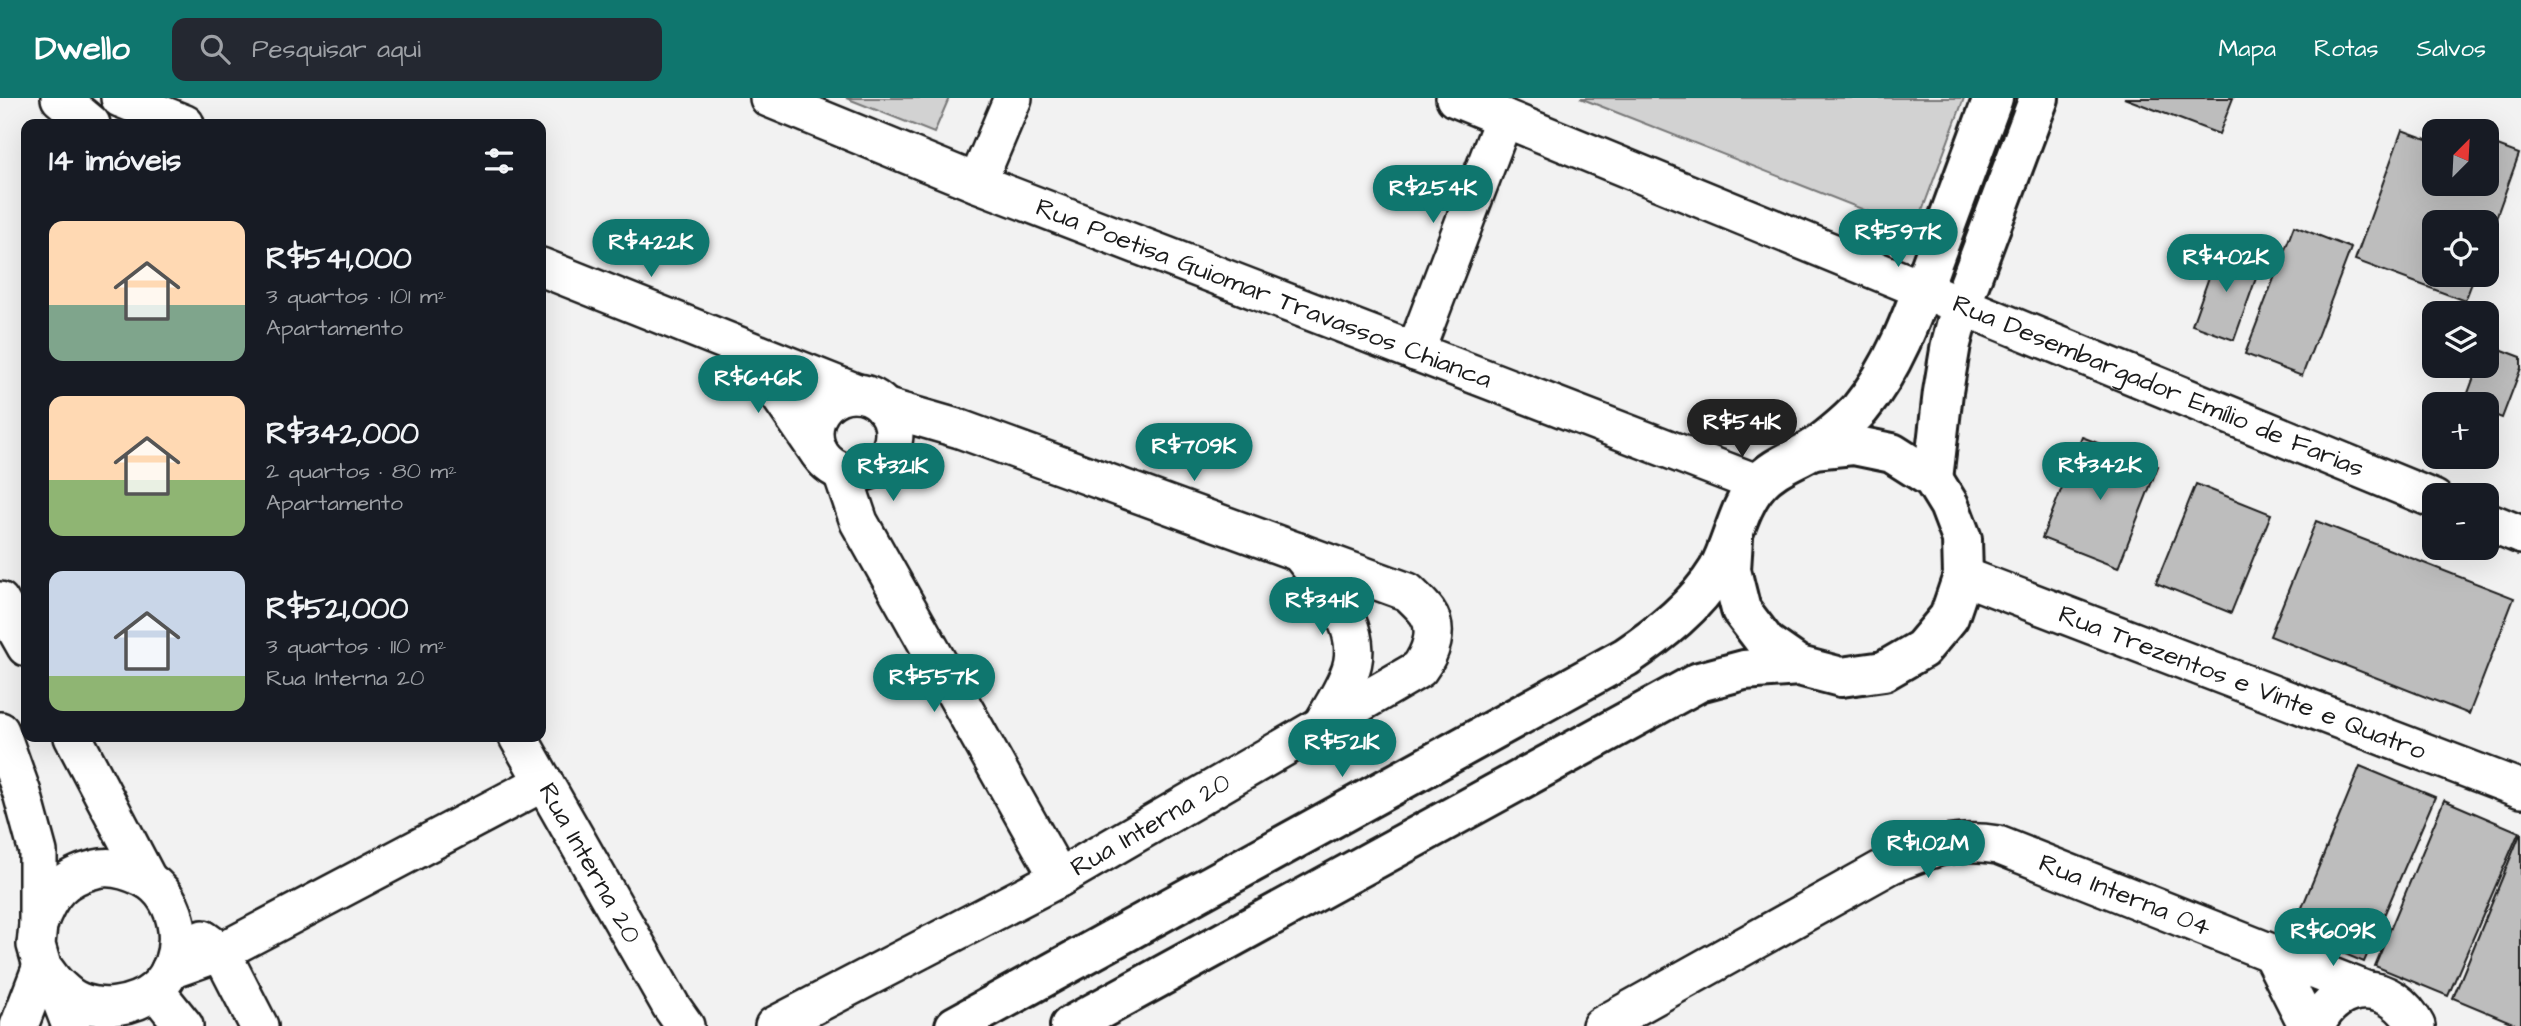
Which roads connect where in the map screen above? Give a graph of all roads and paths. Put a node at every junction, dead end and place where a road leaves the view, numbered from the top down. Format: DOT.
graph roads {
  1 [pos="60,98"];
  2 [pos="120,98"];
  3 [pos="769,98"];
  4 [pos="1013,98"];
  5 [pos="1455,98"];
  6 [pos="1993,98"];
  7 [pos="2039,98"];
  8 [pos="1504,118"];
  9 [pos="85,119"];
  10 [pos="172,119"];
  11 [pos="977,183"];
  12 [pos="546,269"];
  13 [pos="1922,291"];
  14 [pos="1961,306"];
  15 [pos="740,345"];
  16 [pos="1415,352"];
  17 [pos="871,400"];
  18 [pos="960,429"];
  19 [pos="1813,449"];
  20 [pos="856,461"];
  21 [pos="1933,479"];
  22 [pos="1759,484"];
  23 [pos="2422,494"];
  24 [pos="2499,526"];
  25 [pos="1734,530"];
  26 [pos="2521,535"];
  27 [pos="1299,552"];
  28 [pos="1963,576"];
  29 [pos="1799,666"];
  30 [pos="1322,725"];
  31 [pos="0,731"];
  32 [pos="76,742"];
  33 [pos="521,742"];
  34 [pos="544,782"];
  35 [pos="2521,789"];
  36 [pos="1059,878"];
  37 [pos="148,880"];
  38 [pos="176,920"];
  39 [pos="38,925"];
  40 [pos="222,952"];
  41 [pos="2272,955"];
  42 [pos="48,974"];
  43 [pos="2365,990"];
  44 [pos="134,1004"];
  45 [pos="19,1026"];
  46 [pos="71,1026"];
  47 [pos="184,1026"];
  48 [pos="259,1026"];
  49 [pos="685,1026"];
  50 [pos="774,1026"];
  51 [pos="954,1026"];
  52 [pos="1070,1026"];
  53 [pos="1601,1026"];
  54 [pos="2308,1026"];
  55 [pos="2316,1026"];
  56 [pos="2416,1026"];
  1 -- 9 [label="street"];
  2 -- 10 [label="street"];
  3 -- 11 [label="street, Rua Poetisa Guiomar Travassos Chianca"];
  4 -- 11 [label="street"];
  5 -- 8 [label="street, Rua Desembargador Emílio de Farias"];
  6 -- 13 [label="main road"];
  7 -- 14 [label="main road"];
  8 -- 13 [label="street, Rua Desembargador Emílio de Farias"];
  8 -- 16 [label="street"];
  11 -- 16 [label="street, Rua Poetisa Guiomar Travassos Chianca"];
  12 -- 15 [label="street"];
  13 -- 14 [label="street, Rua Desembargador Emílio de Farias"];
  13 -- 19 [label="main road"];
  14 -- 21 [label="main road"];
  14 -- 23 [label="street, Rua Desembargador Emílio de Farias"];
  15 -- 17 [label="street"];
  15 -- 20 [label="street"];
  16 -- 22 [label="street, Rua Poetisa Guiomar Travassos Chianca"];
  17 -- 18 [label="street"];
  17 -- 20 [label="street"];
  17 -- 20 [label="street"];
  18 -- 20 [label="street"];
  18 -- 27 [label="street"];
  19 -- 21 [label="main road"];
  19 -- 22 [label="main road"];
  20 -- 36 [label="street, Rua Interna 20"];
  21 -- 28 [label="main road"];
  22 -- 25 [label="main road"];
  24 -- 26 [label="street"];
  25 -- 29 [label="main road"];
  25 -- 51 [label="main road"];
  27 -- 30 [label="street"];
  27 -- 30 [label="street, Rua Interna 20"];
  28 -- 29 [label="main road"];
  28 -- 35 [label="street, Rua Trezentos e Vinte e Quatro"];
  29 -- 52 [label="main road"];
  30 -- 36 [label="street, Rua Interna 20"];
  31 -- 39 [label="street"];
  32 -- 37 [label="street"];
  33 -- 34 [label="street, Rua Interna 20"];
  34 -- 40 [label="street"];
  34 -- 49 [label="street, Rua Interna 20"];
  36 -- 50 [label="street, Rua Interna 20"];
  37 -- 38 [label="street"];
  37 -- 39 [label="street"];
  38 -- 40 [label="street"];
  38 -- 44 [label="street"];
  39 -- 42 [label="street"];
  40 -- 44 [label="street"];
  40 -- 48 [label="street"];
  41 -- 43 [label="street, Rua Interna 04"];
  41 -- 53 [label="street, Rua Interna 04"];
  41 -- 54 [label="street"];
  42 -- 44 [label="street"];
  42 -- 45 [label="street"];
  42 -- 46 [label="street"];
  43 -- 55 [label="street"];
  43 -- 56 [label="street, Rua Interna 04"];
  44 -- 47 [label="street"];
}
